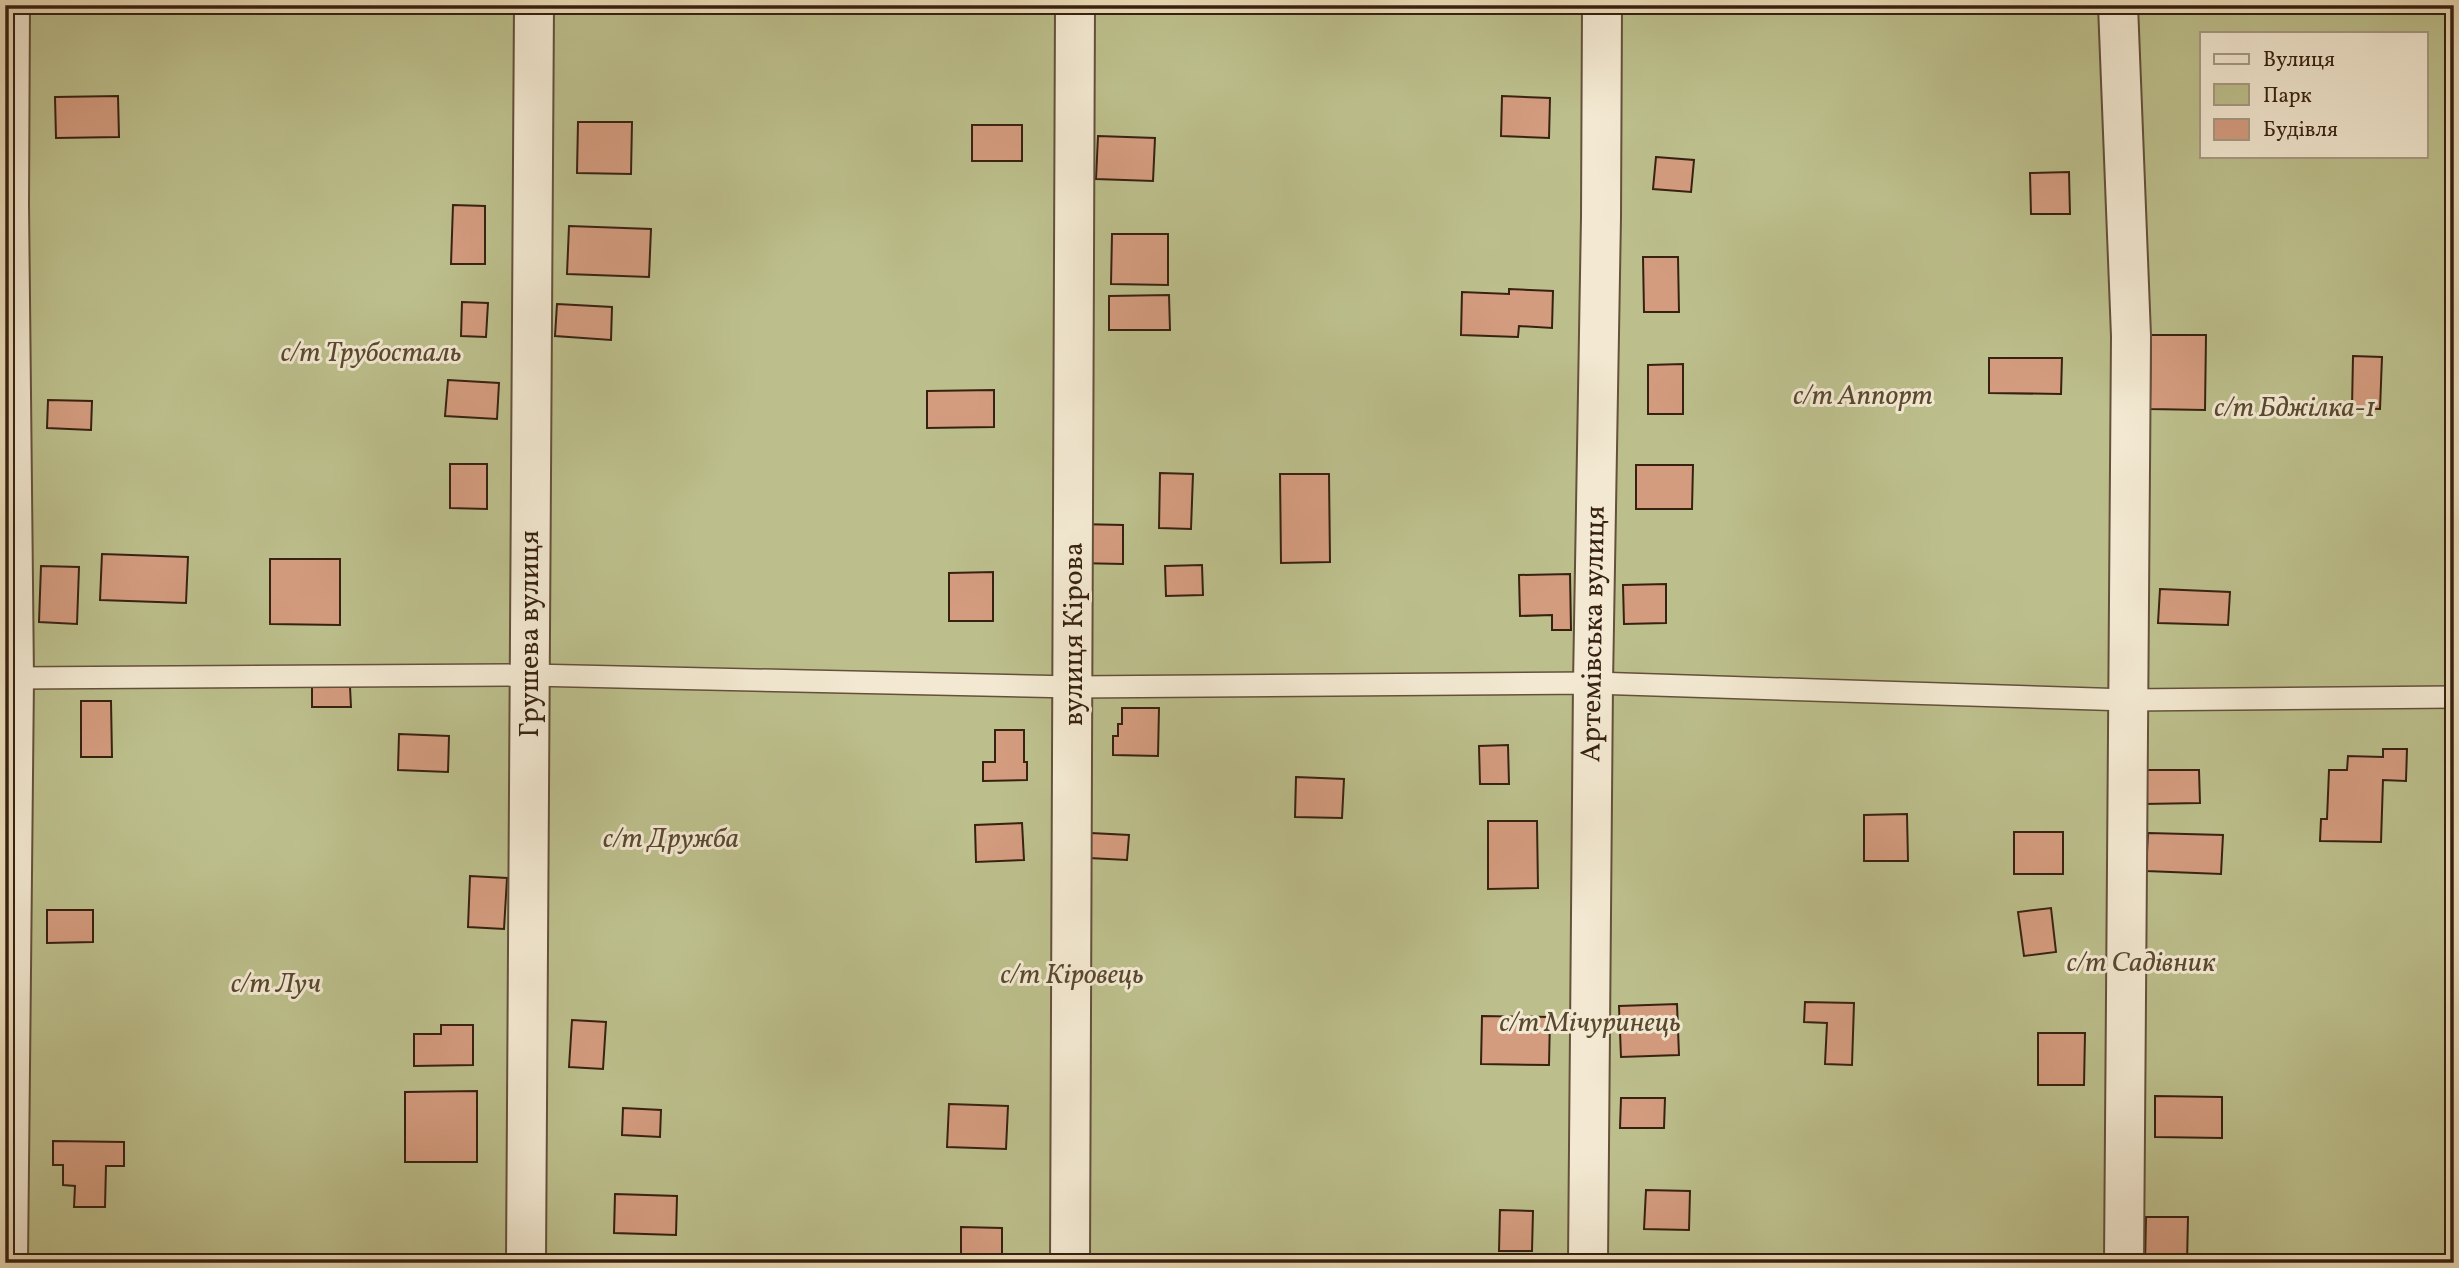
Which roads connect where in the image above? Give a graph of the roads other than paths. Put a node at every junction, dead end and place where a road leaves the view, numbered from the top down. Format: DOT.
graph roads {
  1 [pos="10,5"];
  2 [pos="534,5"];
  3 [pos="1075,5"];
  4 [pos="1602,5"];
  5 [pos="2118,5"];
  6 [pos="530,675"];
  7 [pos="14,678"];
  8 [pos="1593,683"];
  9 [pos="1073,687"];
  10 [pos="2454,697"];
  11 [pos="2128,700"];
  12 [pos="8,1263"];
  13 [pos="526,1263"];
  14 [pos="1070,1263"];
  15 [pos="1588,1263"];
  16 [pos="2124,1263"];
  1 -- 7 [label="street"];
  2 -- 6 [label="street, Грушева вулиця"];
  3 -- 9 [label="street, вулиця Кірова"];
  4 -- 8 [label="street, Артемівська вулиця"];
  5 -- 11 [label="street"];
  6 -- 7 [label="lane"];
  6 -- 9 [label="lane"];
  6 -- 13 [label="street, Грушева вулиця"];
  7 -- 12 [label="street"];
  8 -- 9 [label="lane"];
  8 -- 11 [label="lane"];
  8 -- 15 [label="street, Артемівська вулиця"];
  9 -- 14 [label="street, вулиця Кірова"];
  10 -- 11 [label="lane"];
  11 -- 16 [label="street"];
}
